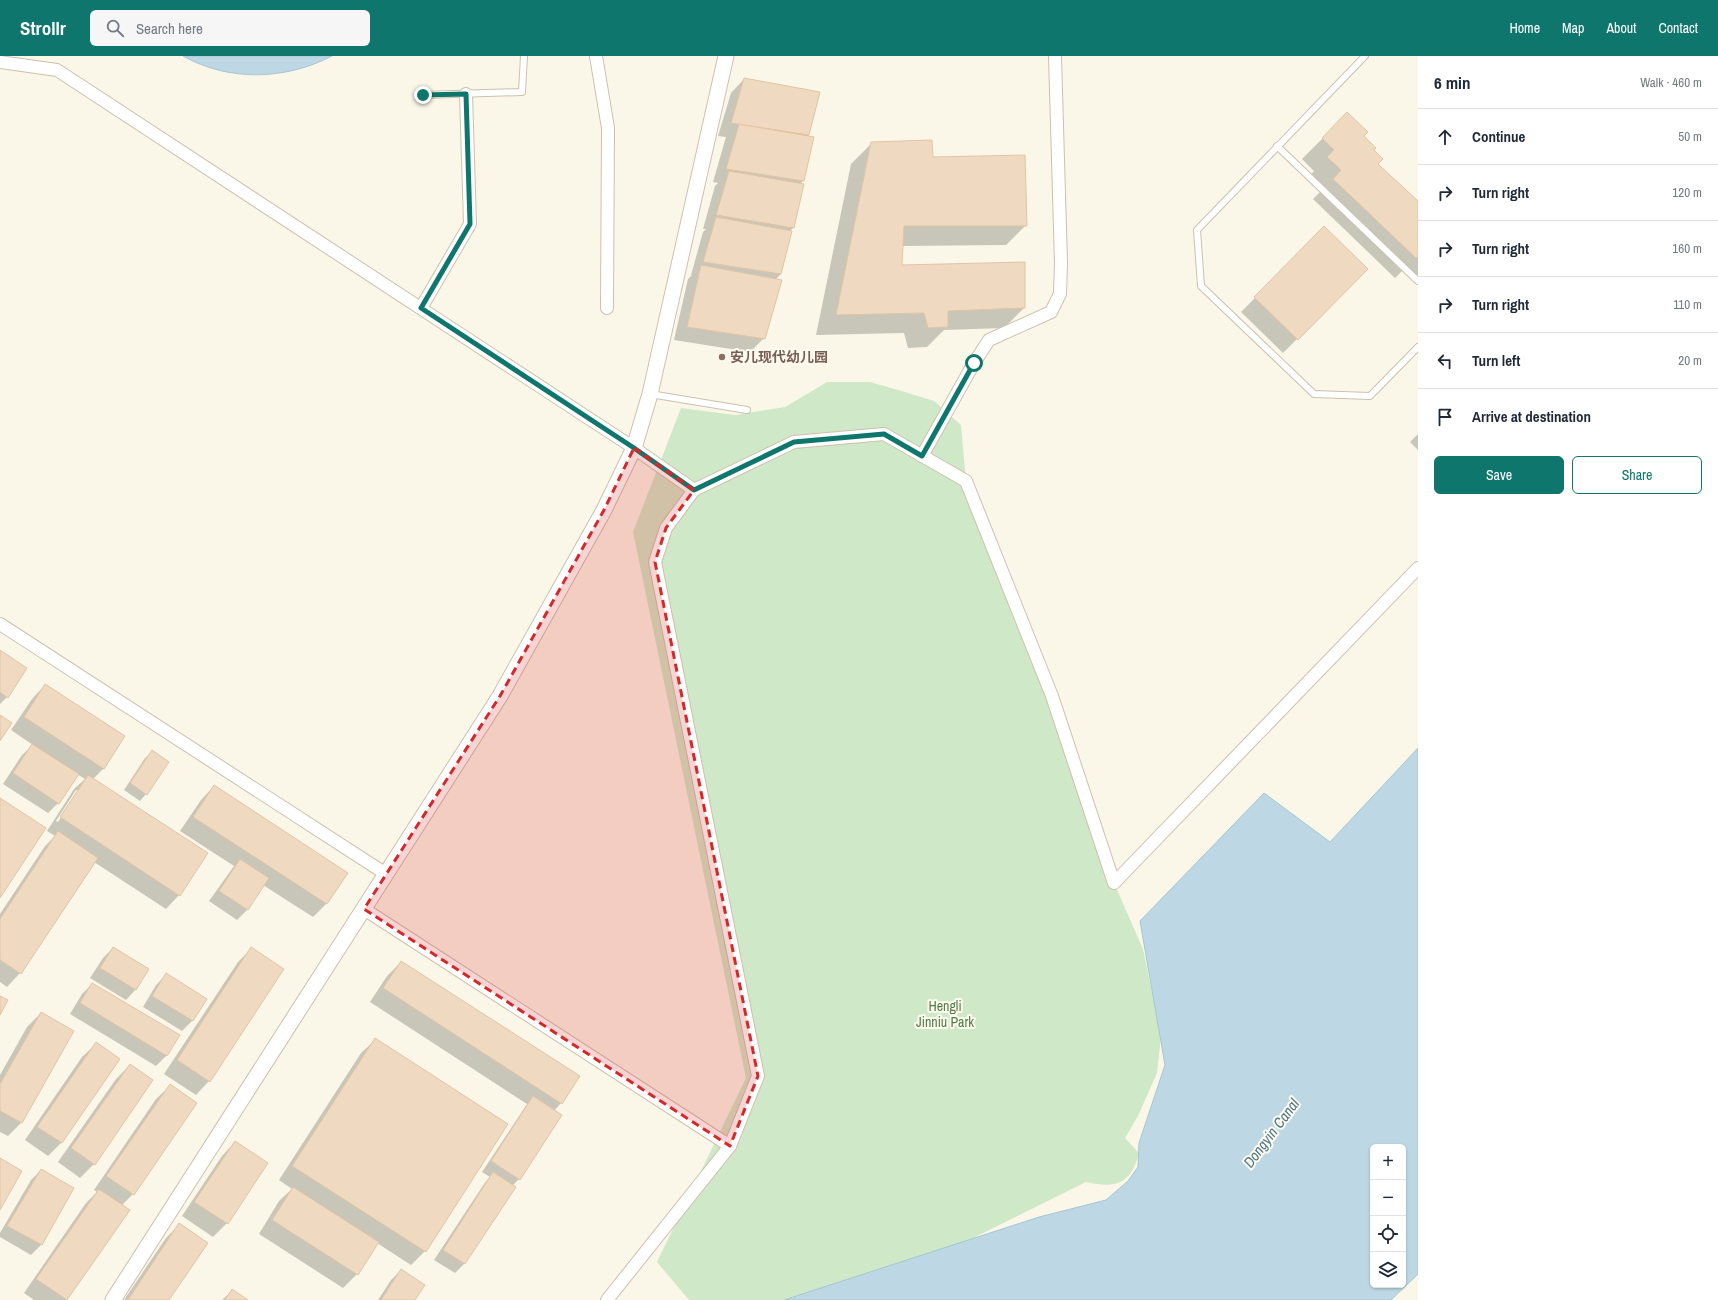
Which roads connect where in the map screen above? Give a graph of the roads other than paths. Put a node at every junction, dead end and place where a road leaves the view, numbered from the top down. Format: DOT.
graph roads {
  1 [pos="524,56"];
  2 [pos="596,56"];
  3 [pos="726,56"];
  4 [pos="1055,56"];
  5 [pos="1365,56"];
  6 [pos="0,62"];
  7 [pos="45,62"];
  8 [pos="466,94"];
  9 [pos="423,95"];
  10 [pos="1277,146"];
  11 [pos="1418,281"];
  12 [pos="421,308"];
  13 [pos="607,308"];
  14 [pos="1418,347"];
  15 [pos="650,394"];
  16 [pos="747,410"];
  17 [pos="634,448"];
  18 [pos="922,456"];
  19 [pos="694,490"];
  20 [pos="1418,568"];
  21 [pos="0,624"];
  22 [pos="386,874"];
  23 [pos="364,909"];
  24 [pos="730,1146"];
  25 [pos="113,1300"];
  26 [pos="607,1300"];
  1 -- 8 [label="lane"];
  2 -- 13 [label="street"];
  3 -- 15 [label="street"];
  4 -- 18 [label="street"];
  5 -- 10 [label="lane"];
  6 -- 7 [label="street"];
  7 -- 12 [label="street"];
  8 -- 9 [label="lane"];
  8 -- 12 [label="street"];
  10 -- 11 [label="lane"];
  10 -- 14 [label="lane"];
  12 -- 17 [label="street"];
  15 -- 16 [label="lane"];
  15 -- 17 [label="street"];
  17 -- 19 [label="street"];
  17 -- 22 [label="street"];
  18 -- 19 [label="street"];
  18 -- 20 [label="street"];
  19 -- 24 [label="street"];
  21 -- 22 [label="street"];
  22 -- 23 [label="street"];
  23 -- 24 [label="street"];
  23 -- 25 [label="street"];
  24 -- 26 [label="street"];
}
